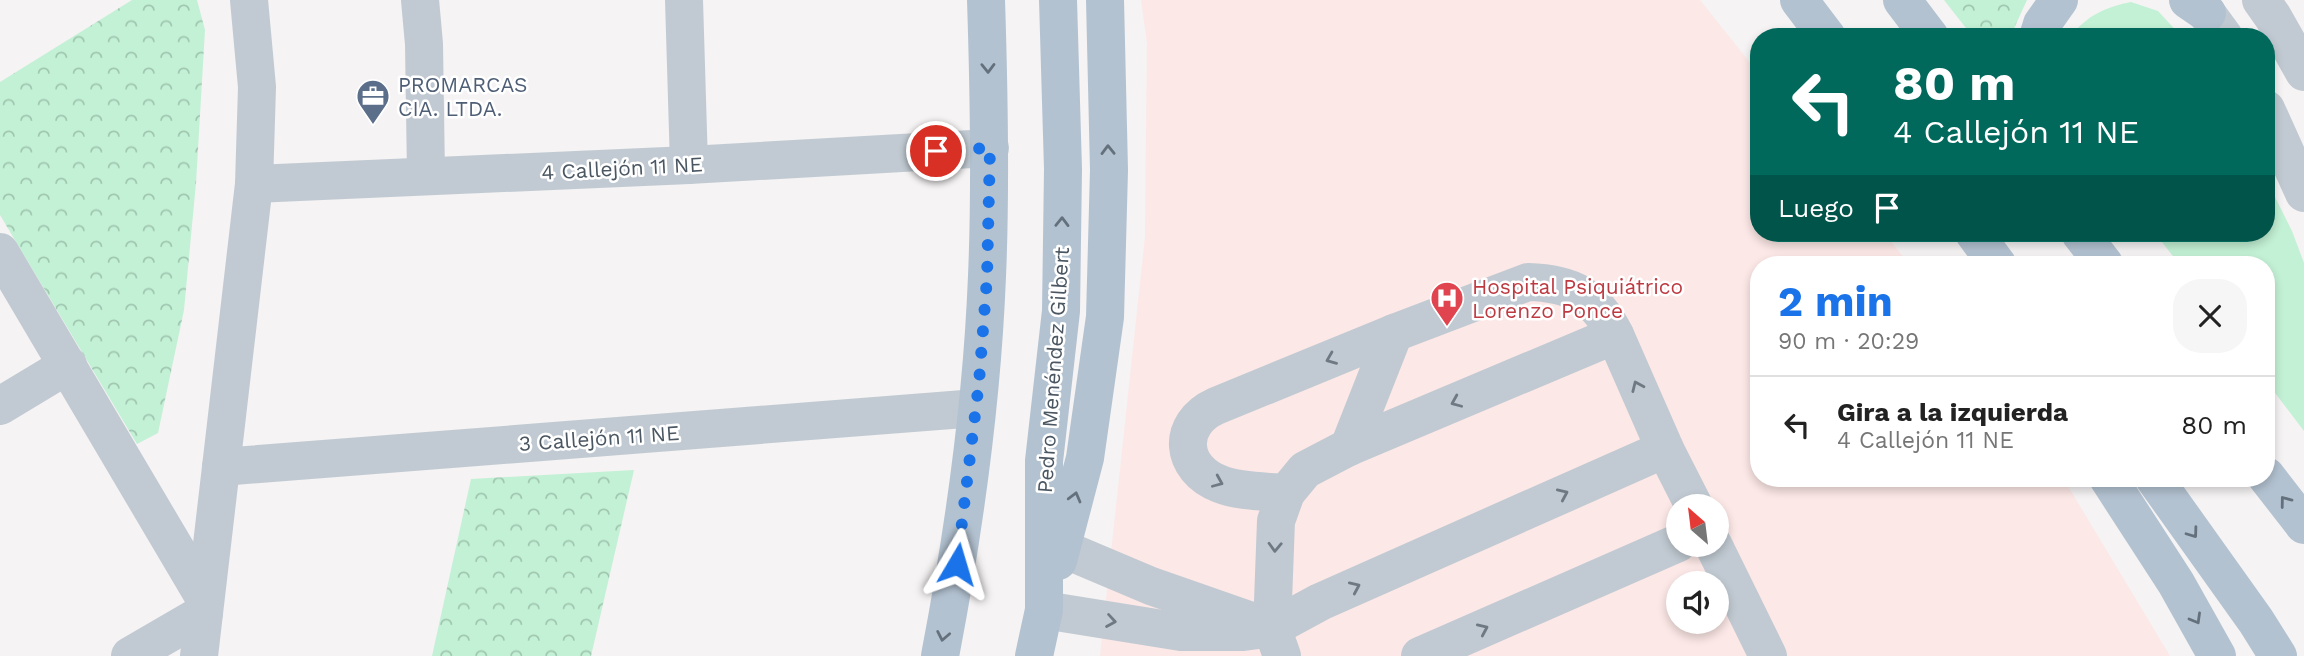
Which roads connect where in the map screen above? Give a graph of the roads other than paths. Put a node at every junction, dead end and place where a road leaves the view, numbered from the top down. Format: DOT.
graph roads {
  1 [pos="249,0"];
  2 [pos="420,0"];
  3 [pos="684,0"];
  4 [pos="986,0"];
  5 [pos="1058,0"];
  6 [pos="1105,0"];
  7 [pos="1798,0"];
  8 [pos="1902,0"];
  9 [pos="2059,0"];
  10 [pos="2261,0"];
  11 [pos="1819,28"];
  12 [pos="1923,28"];
  13 [pos="2041,28"];
  14 [pos="2304,72"];
  15 [pos="2275,129"];
  16 [pos="990,148"];
  17 [pos="690,165"];
  18 [pos="426,176"];
  19 [pos="254,184"];
  20 [pos="2304,193"];
  21 [pos="1980,242"];
  22 [pos="2087,242"];
  23 [pos="0,252"];
  24 [pos="1991,256"];
  25 [pos="2098,256"];
  26 [pos="1394,333"];
  27 [pos="1615,335"];
  28 [pos="68,365"];
  29 [pos="0,406"];
  30 [pos="977,408"];
  31 [pos="1349,447"];
  32 [pos="1665,449"];
  33 [pos="221,467"];
  34 [pos="2114,487"];
  35 [pos="2160,487"];
  36 [pos="2275,487"];
  37 [pos="1286,493"];
  38 [pos="1687,494"];
  39 [pos="2304,525"];
  40 [pos="1666,547"];
  41 [pos="1061,548"];
  42 [pos="1719,557"];
  43 [pos="204,605"];
  44 [pos="1044,610"];
  45 [pos="1277,642"];
  46 [pos="130,656"];
  47 [pos="199,656"];
  48 [pos="940,656"];
  49 [pos="1034,656"];
  50 [pos="1420,656"];
  51 [pos="1768,656"];
  52 [pos="2217,656"];
  53 [pos="2278,656"];
  1 -- 19 [label="street"];
  2 -- 18 [label="street"];
  3 -- 17 [label="street"];
  4 -- 16 [label="main road, one-way"];
  44 -- 5 [label="main road, Pedro Menéndez Gilbert, one-way"];
  41 -- 6 [label="main road, one-way"];
  7 -- 11 [label="main road"];
  8 -- 12 [label="main road"];
  9 -- 13 [label="main road"];
  10 -- 14 [label="street"];
  15 -- 20 [label="street"];
  16 -- 17 [label="street, 4 Callejón 11 NE"];
  16 -- 30 [label="main road"];
  17 -- 18 [label="street, 4 Callejón 11 NE"];
  18 -- 19 [label="street, 4 Callejón 11 NE"];
  19 -- 33 [label="street"];
  21 -- 24 [label="main road"];
  22 -- 25 [label="main road"];
  23 -- 28 [label="street"];
  26 -- 27 [label="street"];
  26 -- 31 [label="street"];
  26 -- 37 [label="street, one-way"];
  27 -- 31 [label="street, one-way"];
  32 -- 27 [label="street, one-way"];
  28 -- 29 [label="street"];
  28 -- 43 [label="street"];
  30 -- 33 [label="street, 3 Callejón 11 NE"];
  30 -- 48 [label="main road, one-way"];
  31 -- 37 [label="street"];
  32 -- 38 [label="street"];
  45 -- 32 [label="street, one-way"];
  33 -- 43 [label="street"];
  34 -- 52 [label="main road, one-way"];
  35 -- 53 [label="main road, one-way"];
  39 -- 36 [label="main road, one-way"];
  37 -- 45 [label="street, one-way"];
  50 -- 40 [label="street, one-way"];
  41 -- 44 [label="main road"];
  41 -- 45 [label="street"];
  42 -- 51 [label="street"];
  43 -- 46 [label="street"];
  43 -- 47 [label="street"];
  44 -- 45 [label="street, one-way"];
  44 -- 49 [label="main road, Pedro Menéndez Gilbert"];
}
